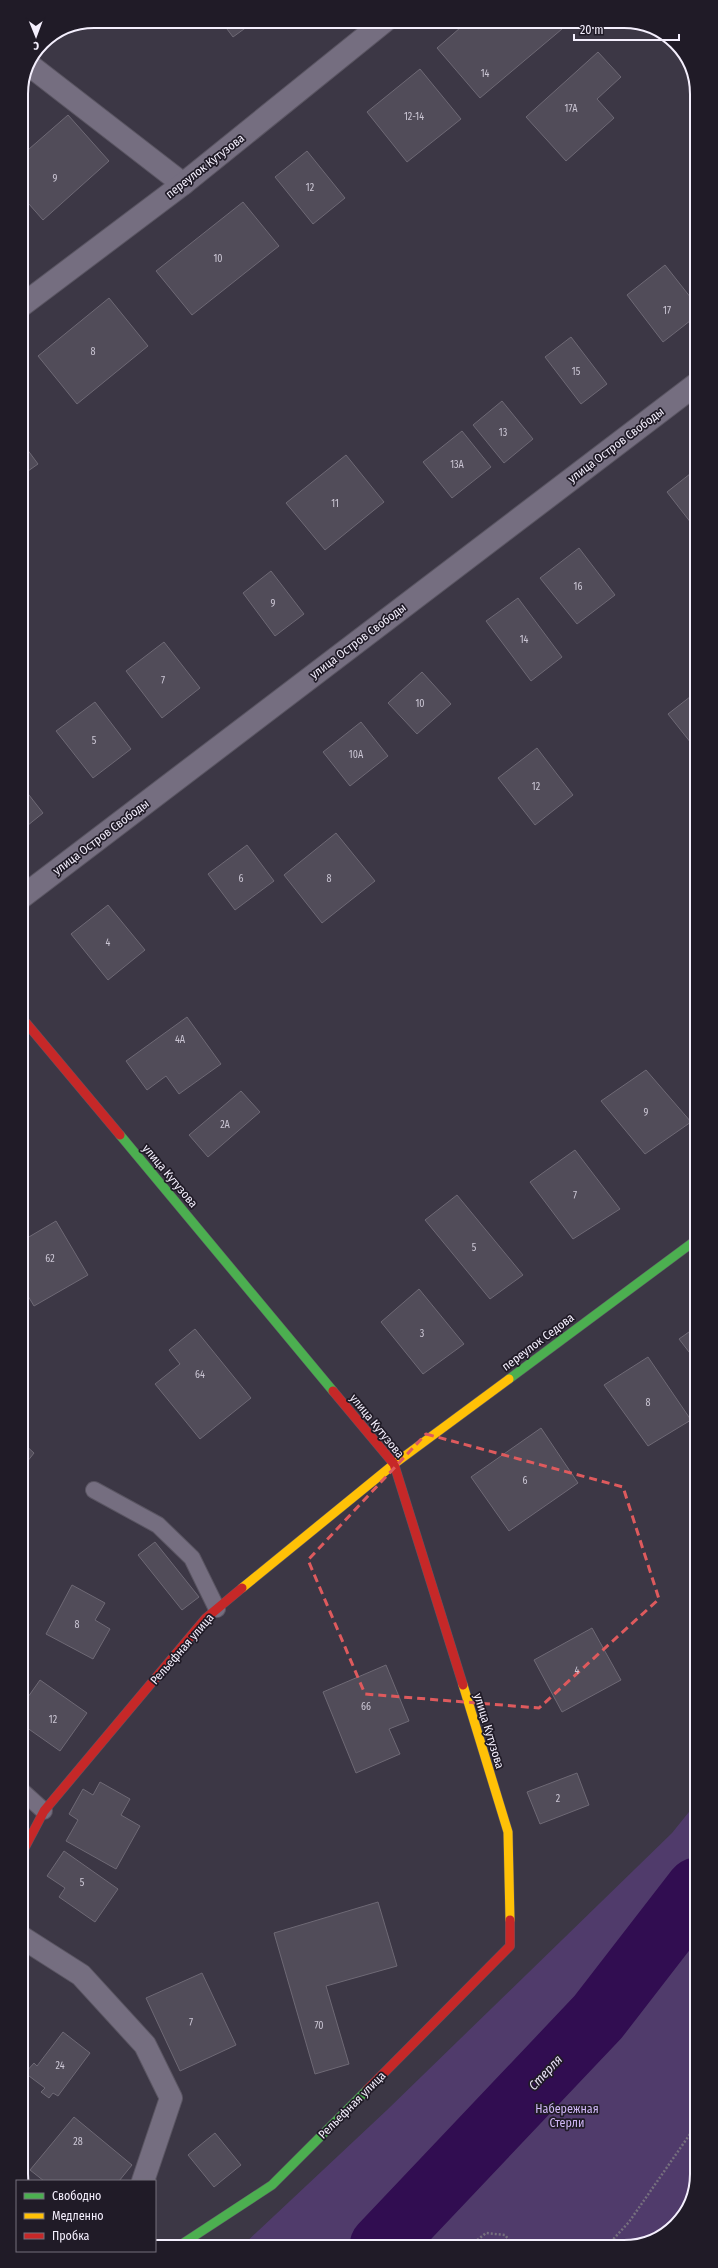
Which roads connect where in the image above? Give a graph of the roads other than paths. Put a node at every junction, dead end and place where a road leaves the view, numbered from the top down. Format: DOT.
graph roads {
  1 [pos="376,28"];
  2 [pos="33,68"];
  3 [pos="183,184"];
  4 [pos="28,301"];
  5 [pos="690,389"];
  6 [pos="28,892"];
  7 [pos="28,1025"];
  8 [pos="690,1244"];
  9 [pos="394,1464"];
  10 [pos="94,1490"];
  11 [pos="217,1609"];
  12 [pos="28,1797"];
  13 [pos="44,1811"];
  14 [pos="28,1841"];
  15 [pos="28,1941"];
  16 [pos="510,1946"];
  17 [pos="143,2180"];
  18 [pos="188,2240"];
  1 -- 3 [label="street, переулок Кутузова"];
  2 -- 3 [label="street"];
  3 -- 4 [label="street, переулок Кутузова"];
  5 -- 6 [label="street, улица Остров Свободы"];
  7 -- 9 [label="street, улица Кутузова"];
  8 -- 9 [label="street, переулок Седова"];
  9 -- 11 [label="street, Рельефная улица"];
  9 -- 16 [label="street, улица Кутузова"];
  10 -- 11 [label="lane"];
  11 -- 13 [label="street, Рельефная улица"];
  12 -- 13 [label="lane"];
  13 -- 14 [label="street, Рельефная улица"];
  15 -- 17 [label="street"];
  16 -- 18 [label="street, Рельефная улица"];
}
